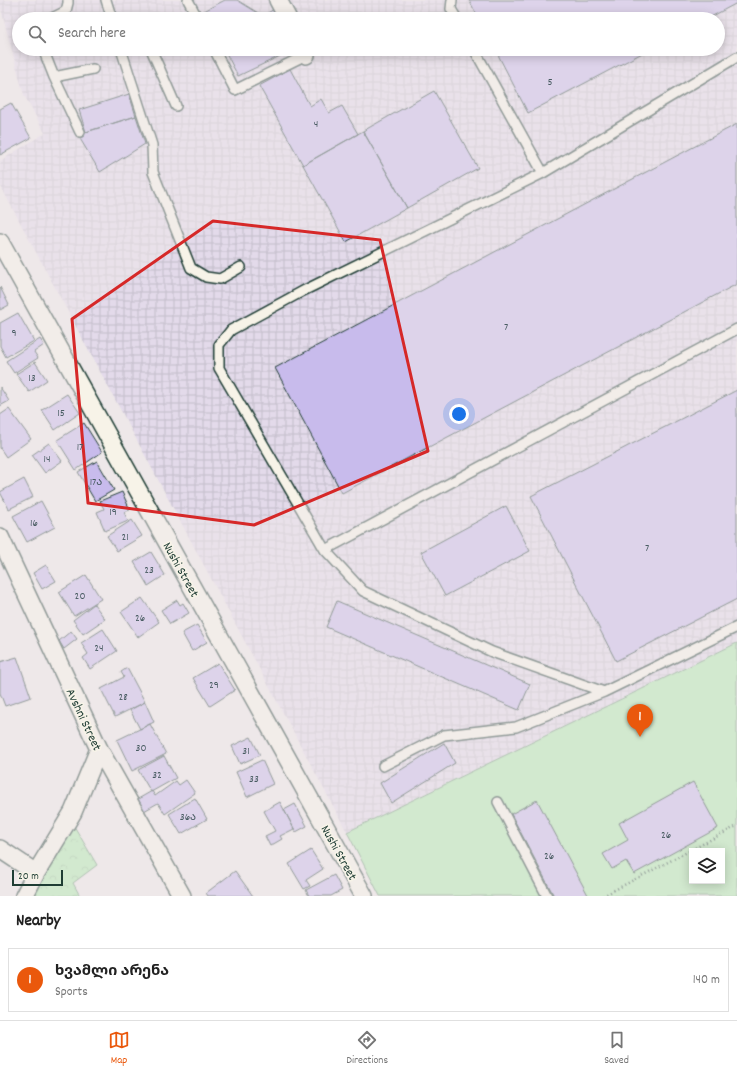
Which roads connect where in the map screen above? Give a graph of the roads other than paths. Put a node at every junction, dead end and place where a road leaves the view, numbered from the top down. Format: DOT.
graph roads {
  1 [pos="68,0"];
  2 [pos="106,0"];
  3 [pos="188,0"];
  4 [pos="278,0"];
  5 [pos="452,0"];
  6 [pos="64,12"];
  7 [pos="110,12"];
  8 [pos="194,12"];
  9 [pos="284,12"];
  10 [pos="453,12"];
  11 [pos="46,56"];
  12 [pos="123,56"];
  13 [pos="154,56"];
  14 [pos="218,56"];
  15 [pos="297,56"];
  16 [pos="478,56"];
  17 [pos="737,57"];
  18 [pos="94,69"];
  19 [pos="54,77"];
  20 [pos="176,106"];
  21 [pos="80,132"];
  22 [pos="543,173"];
  23 [pos="0,242"];
  24 [pos="241,267"];
  25 [pos="737,329"];
  26 [pos="0,537"];
  27 [pos="325,550"];
  28 [pos="737,627"];
  29 [pos="604,692"];
  30 [pos="99,749"];
  31 [pos="383,766"];
  32 [pos="498,802"];
  33 [pos="0,849"];
  34 [pos="36,873"];
  35 [pos="24,896"];
  36 [pos="182,896"];
  37 [pos="364,896"];
  38 [pos="547,896"];
  1 -- 6 [label="lane"];
  2 -- 7 [label="lane"];
  3 -- 8 [label="lane"];
  4 -- 9 [label="street"];
  5 -- 10 [label="lane"];
  11 -- 19 [label="lane"];
  12 -- 24 [label="lane"];
  13 -- 20 [label="lane"];
  14 -- 15 [label="lane"];
  16 -- 22 [label="lane"];
  17 -- 22 [label="lane"];
  18 -- 19 [label="lane"];
  19 -- 21 [label="lane"];
  22 -- 27 [label="lane"];
  23 -- 37 [label="street, Nushi Street"];
  25 -- 27 [label="lane"];
  26 -- 30 [label="street, Avshni Street"];
  27 -- 29 [label="lane"];
  28 -- 29 [label="lane"];
  29 -- 31 [label="lane"];
  30 -- 34 [label="street"];
  30 -- 36 [label="street, Avshni Street"];
  32 -- 38 [label="lane"];
  33 -- 34 [label="street"];
  34 -- 35 [label="street"];
}
